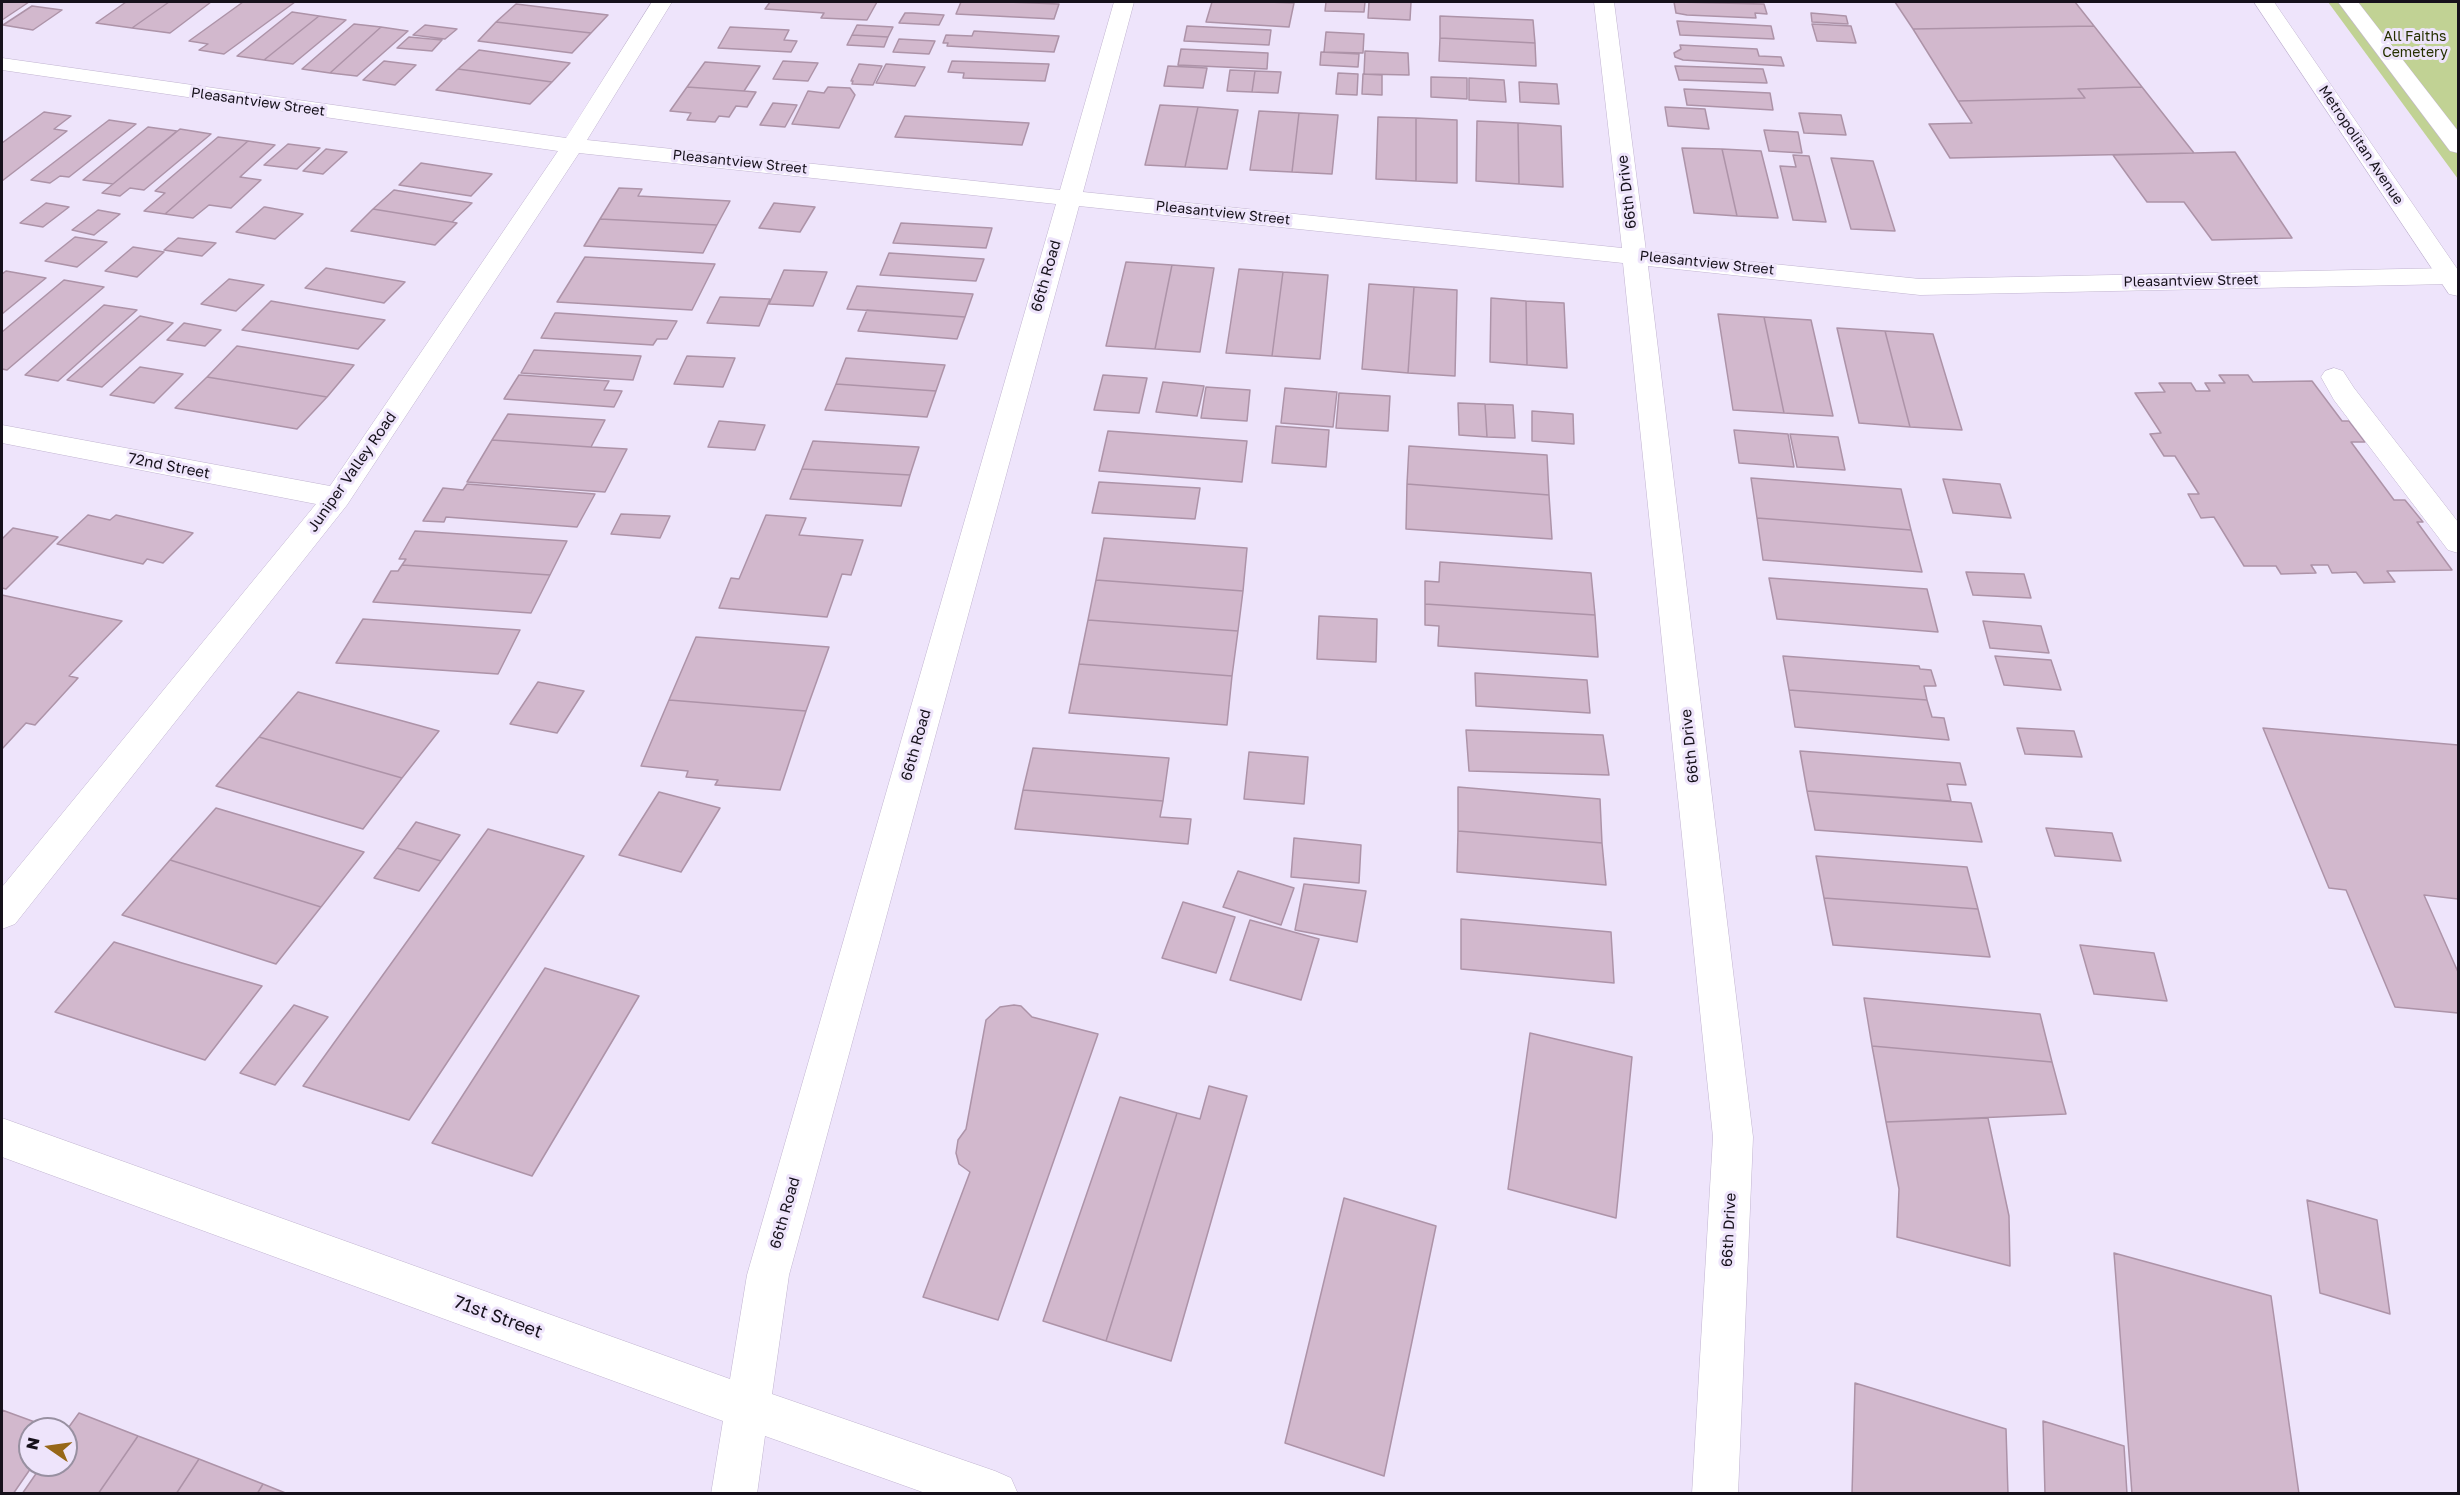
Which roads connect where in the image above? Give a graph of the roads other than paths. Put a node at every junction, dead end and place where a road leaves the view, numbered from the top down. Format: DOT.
graph roads {
  1 [pos="662,2"];
  2 [pos="1124,2"];
  3 [pos="1604,2"];
  4 [pos="2264,2"];
  5 [pos="2348,2"];
  6 [pos="2,64"];
  7 [pos="572,145"];
  8 [pos="2458,146"];
  9 [pos="1069,197"];
  10 [pos="1635,255"];
  11 [pos="2454,282"];
  12 [pos="2334,377"];
  13 [pos="2,434"];
  14 [pos="337,498"];
  15 [pos="2458,542"];
  16 [pos="2,913"];
  17 [pos="2,1138"];
  18 [pos="747,1407"];
  19 [pos="734,1494"];
  20 [pos="995,1494"];
  21 [pos="1715,1494"];
  1 -- 7 [label="street, Juniper Valley Road"];
  2 -- 9 [label="street, 66th Road"];
  3 -- 10 [label="street, 66th Drive"];
  4 -- 11 [label="street, Metropolitan Avenue"];
  5 -- 8 [label="street"];
  6 -- 7 [label="street, Pleasantview Street"];
  7 -- 9 [label="street, Pleasantview Street"];
  7 -- 14 [label="street, Juniper Valley Road"];
  9 -- 10 [label="street, Pleasantview Street"];
  9 -- 18 [label="street, 66th Road"];
  10 -- 11 [label="street, Pleasantview Street"];
  10 -- 21 [label="street, 66th Drive"];
  12 -- 15 [label="street"];
  13 -- 14 [label="street, 72nd Street"];
  14 -- 16 [label="street, Juniper Valley Road"];
  17 -- 18 [label="street, 71st Street"];
  18 -- 19 [label="street, 66th Road"];
  18 -- 20 [label="street, 71st Street"];
}
